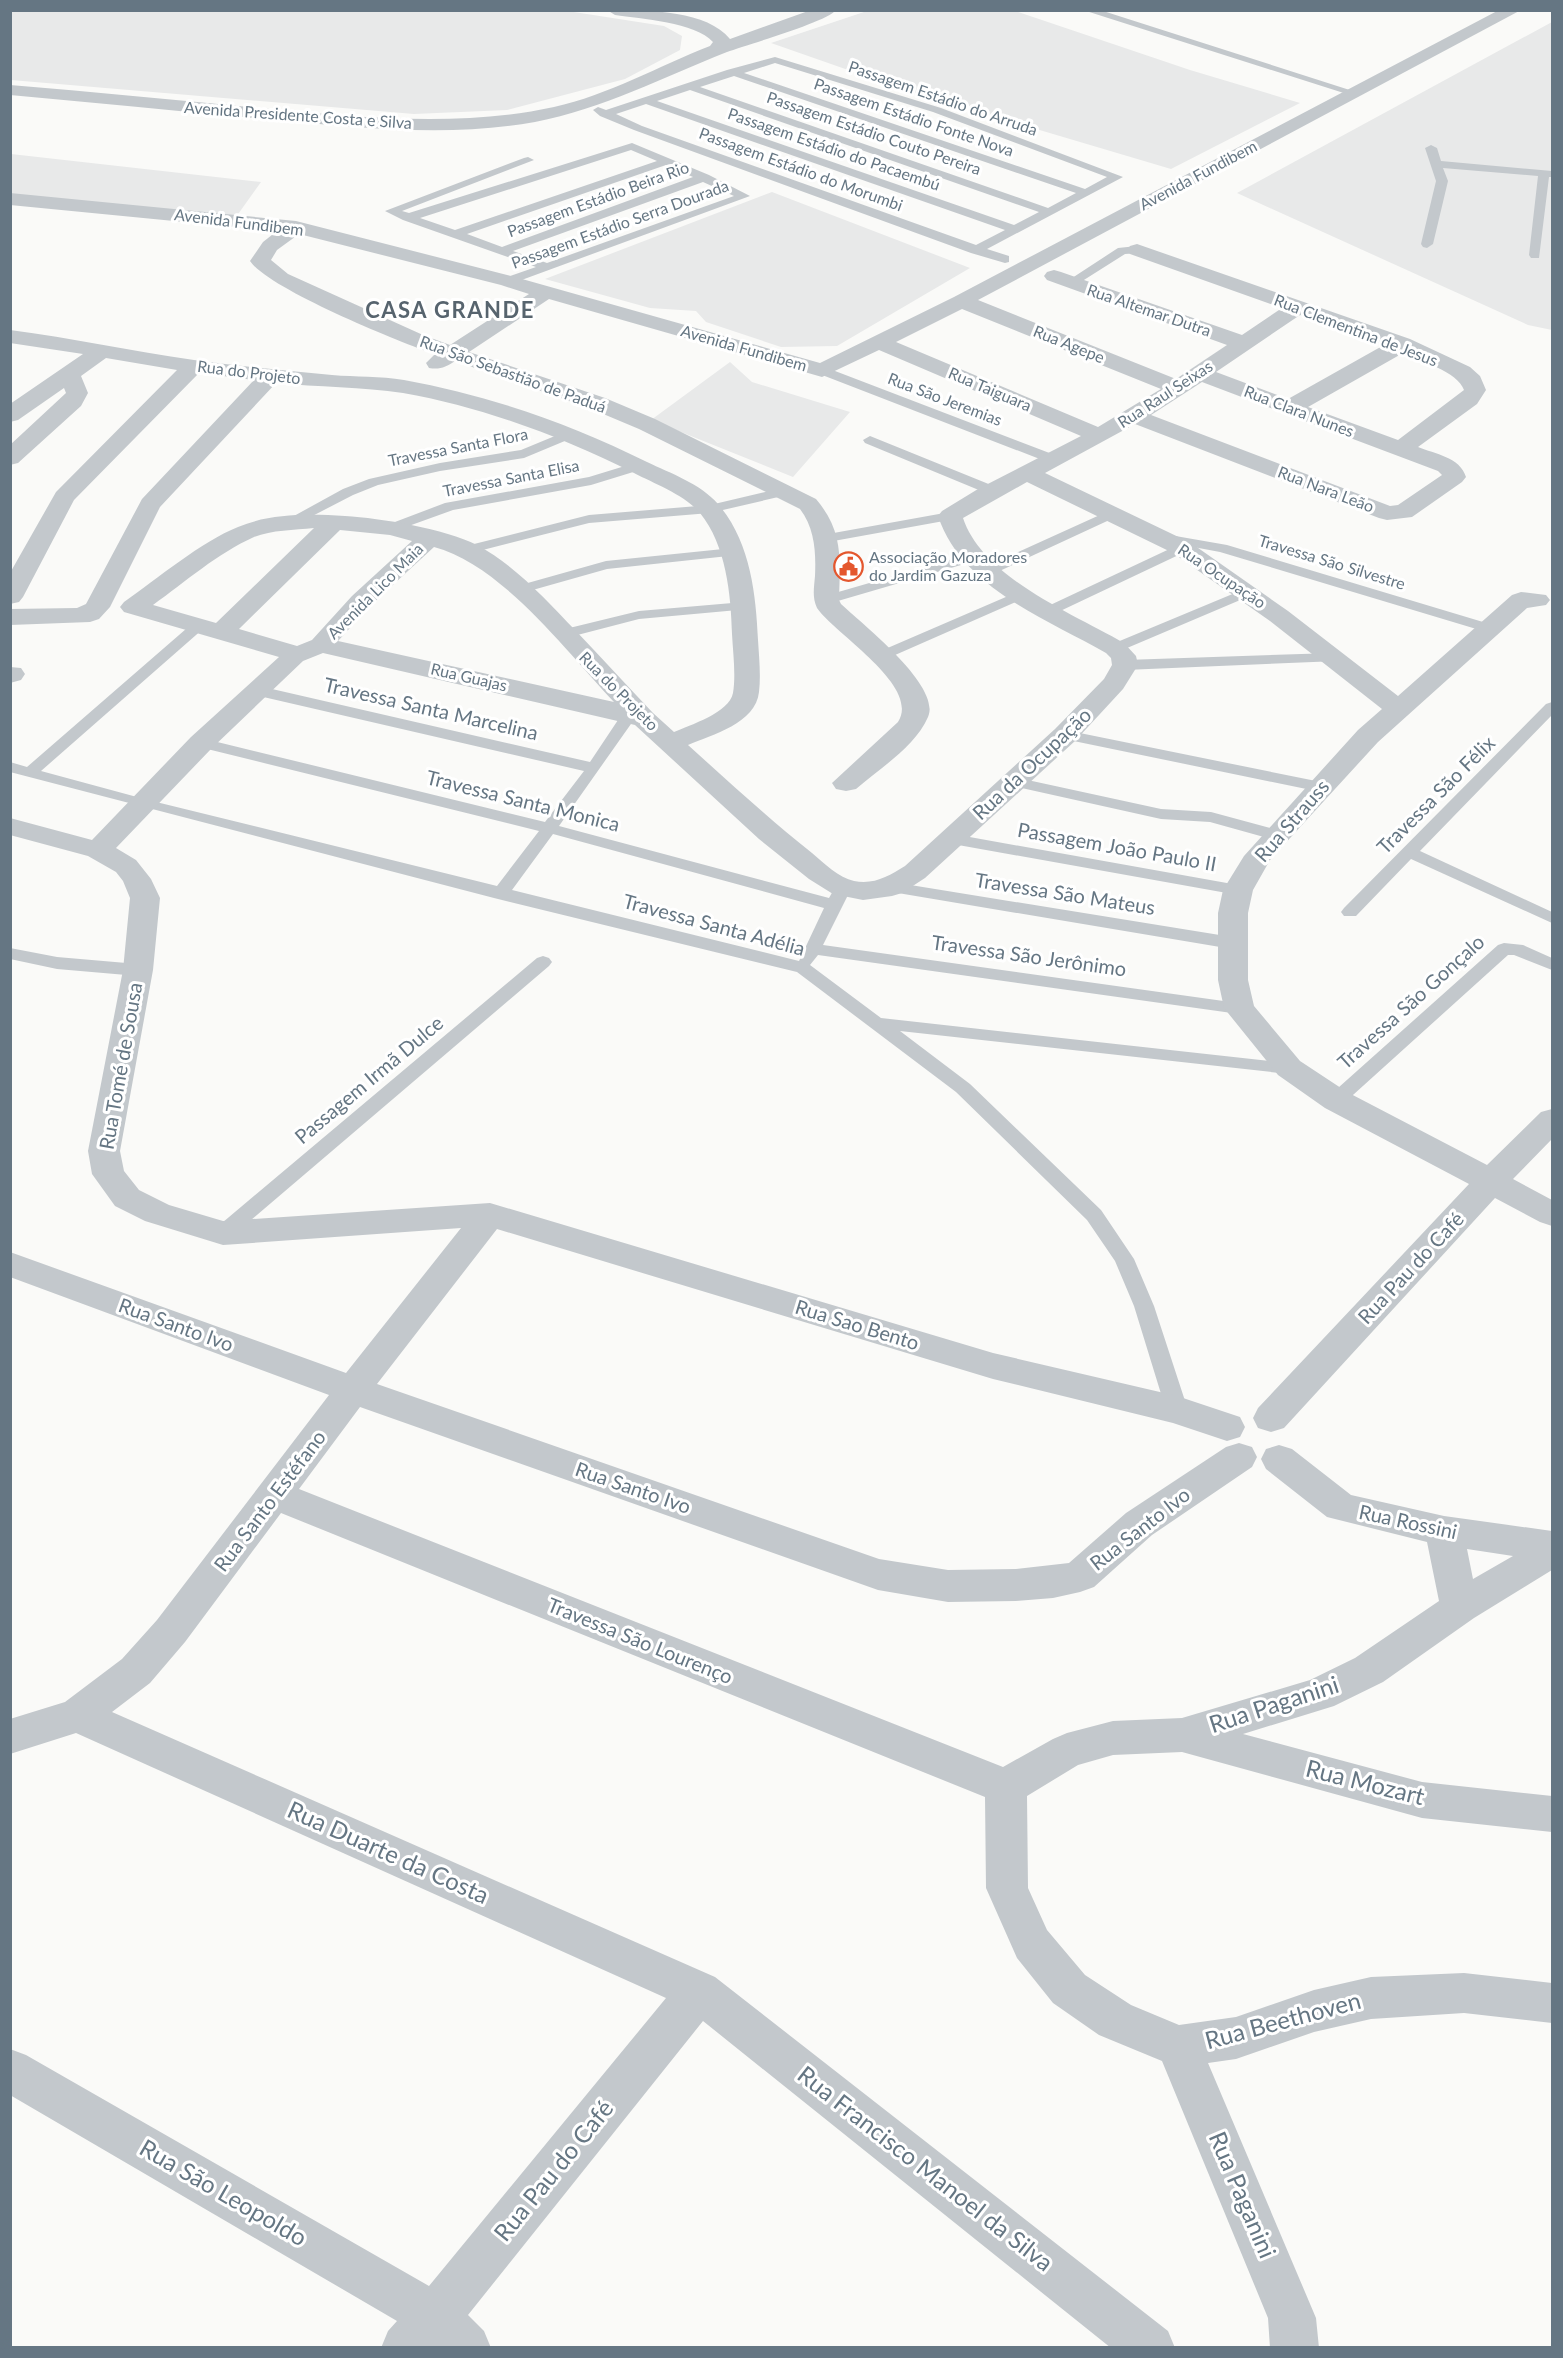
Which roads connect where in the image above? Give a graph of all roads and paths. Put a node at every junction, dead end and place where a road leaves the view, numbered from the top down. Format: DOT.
graph roads {
  1 [pos="615,10"];
  2 [pos="695,10"];
  3 [pos="828,10"];
  4 [pos="1088,10"];
  5 [pos="1513,10"];
  6 [pos="672,20"];
  7 [pos="717,50"];
  8 [pos="731,72"];
  9 [pos="687,86"];
  10 [pos="10,90"];
  11 [pos="1353,93"];
  12 [pos="645,100"];
  13 [pos="597,108"];
  14 [pos="937,110"];
  15 [pos="893,127"];
  16 [pos="851,143"];
  17 [pos="1431,148"];
  18 [pos="811,159"];
  19 [pos="528,160"];
  20 [pos="668,161"];
  21 [pos="1436,164"];
  22 [pos="1548,174"];
  23 [pos="772,176"];
  24 [pos="705,177"];
  25 [pos="1086,193"];
  26 [pos="10,200"];
  27 [pos="1049,212"];
  28 [pos="407,218"];
  29 [pos="296,227"];
  30 [pos="1013,229"];
  31 [pos="455,234"];
  32 [pos="1427,244"];
  33 [pos="975,250"];
  34 [pos="1137,250"];
  35 [pos="501,251"];
  36 [pos="1535,255"];
  37 [pos="1005,260"];
  38 [pos="548,267"];
  39 [pos="1063,279"];
  40 [pos="508,282"];
  41 [pos="546,292"];
  42 [pos="961,301"];
  43 [pos="1298,307"];
  44 [pos="10,336"];
  45 [pos="880,343"];
  46 [pos="1243,343"];
  47 [pos="1402,344"];
  48 [pos="99,352"];
  49 [pos="450,353"];
  50 [pos="194,366"];
  51 [pos="822,370"];
  52 [pos="1198,372"];
  53 [pos="69,374"];
  54 [pos="271,375"];
  55 [pos="20,385"];
  56 [pos="403,387"];
  57 [pos="1176,387"];
  58 [pos="47,390"];
  59 [pos="1291,407"];
  60 [pos="10,415"];
  61 [pos="1132,415"];
  62 [pos="567,435"];
  63 [pos="1100,436"];
  64 [pos="870,440"];
  65 [pos="1401,449"];
  66 [pos="10,458"];
  67 [pos="1055,460"];
  68 [pos="638,466"];
  69 [pos="1028,474"];
  70 [pos="991,489"];
  71 [pos="782,492"];
  72 [pos="710,509"];
  73 [pos="1113,513"];
  74 [pos="950,516"];
  75 [pos="290,522"];
  76 [pos="334,522"];
  77 [pos="392,528"];
  78 [pos="430,538"];
  79 [pos="828,538"];
  80 [pos="1173,543"];
  81 [pos="467,550"];
  82 [pos="733,552"];
  83 [pos="980,564"];
  84 [pos="522,589"];
  85 [pos="1247,592"];
  86 [pos="1022,594"];
  87 [pos="10,597"];
  88 [pos="826,600"];
  89 [pos="1545,603"];
  90 [pos="744,606"];
  91 [pos="1051,610"];
  92 [pos="10,616"];
  93 [pos="210,628"];
  94 [pos="1488,628"];
  95 [pos="562,634"];
  96 [pos="321,645"];
  97 [pos="294,656"];
  98 [pos="881,656"];
  99 [pos="1120,656"];
  100 [pos="1333,658"];
  101 [pos="259,691"];
  102 [pos="1552,707"];
  103 [pos="1397,708"];
  104 [pos="637,717"];
  105 [pos="1065,735"];
  106 [pos="672,742"];
  107 [pos="201,743"];
  108 [pos="10,767"];
  109 [pos="594,768"];
  110 [pos="30,771"];
  111 [pos="1014,782"];
  112 [pos="846,783"];
  113 [pos="1321,787"];
  114 [pos="142,803"];
  115 [pos="10,826"];
  116 [pos="548,828"];
  117 [pos="1275,835"];
  118 [pos="953,838"];
  119 [pos="98,850"];
  120 [pos="1409,852"];
  121 [pos="892,887"];
  122 [pos="1238,890"];
  123 [pos="500,894"];
  124 [pos="839,896"];
  125 [pos="1350,912"];
  126 [pos="1552,918"];
  127 [pos="1232,943"];
  128 [pos="812,949"];
  129 [pos="10,953"];
  130 [pos="543,962"];
  131 [pos="1552,965"];
  132 [pos="803,968"];
  133 [pos="138,970"];
  134 [pos="1239,1008"];
  135 [pos="875,1023"];
  136 [pos="1289,1068"];
  137 [pos="1336,1100"];
  138 [pos="1552,1120"];
  139 [pos="1491,1181"];
  140 [pos="1552,1214"];
  141 [pos="490,1215"];
  142 [pos="223,1233"];
  143 [pos="10,1264"];
  144 [pos="353,1390"];
  145 [pos="1177,1410"];
  146 [pos="1271,1418"];
  147 [pos="1233,1442"];
  148 [pos="1279,1459"];
  149 [pos="274,1495"];
  150 [pos="1444,1531"];
  151 [pos="1552,1545"];
  152 [pos="1552,1551"];
  153 [pos="1460,1607"];
  154 [pos="78,1715"];
  155 [pos="1182,1735"];
  156 [pos="10,1737"];
  157 [pos="1006,1787"];
  158 [pos="1552,1814"];
  159 [pos="699,1991"];
  160 [pos="1552,2003"];
  161 [pos="1178,2046"];
  162 [pos="10,2070"];
  163 [pos="436,2337"];
  164 [pos="1151,2348"];
  165 [pos="1295,2348"];
  1 -- 6 [label="street"];
  2 -- 6 [label="street"];
  3 -- 7 [label="street, Avenida Presidente Costa e Silva"];
  4 -- 11 [label="lane"];
  5 -- 11 [label="street, Avenida Fundibem"];
  6 -- 7 [label="street"];
  7 -- 13 [label="street, Avenida Presidente Costa e Silva"];
  8 -- 9 [label="lane, Passagem Estádio do Arruda"];
  8 -- 14 [label="lane, Passagem Estádio do Arruda"];
  8 -- 15 [label="lane, Passagem Estádio Fonte Nova"];
  9 -- 12 [label="lane, Passagem Estádio do Arruda"];
  9 -- 16 [label="lane, Passagem Estádio Couto Pereira"];
  10 -- 13 [label="street, Avenida Presidente Costa e Silva"];
  11 -- 42 [label="street, Avenida Fundibem"];
  12 -- 13 [label="lane, Passagem Estádio do Arruda"];
  12 -- 18 [label="lane, Passagem Estádio do Pacaembú"];
  13 -- 23 [label="lane, Passagem Estádio do Morumbi"];
  14 -- 15 [label="lane"];
  14 -- 25 [label="lane, Passagem Estádio do Arruda"];
  15 -- 16 [label="lane"];
  15 -- 25 [label="lane, Passagem Estádio Fonte Nova"];
  16 -- 18 [label="lane"];
  16 -- 27 [label="lane, Passagem Estádio Couto Pereira"];
  17 -- 21 [label="lane"];
  18 -- 23 [label="lane"];
  18 -- 30 [label="lane, Passagem Estádio do Pacaembú"];
  19 -- 28 [label="lane"];
  20 -- 24 [label="lane, Passagem Estádio Serra Dourada"];
  20 -- 28 [label="lane, Passagem Estádio Serra Dourada"];
  20 -- 31 [label="lane"];
  21 -- 22 [label="lane"];
  21 -- 32 [label="lane"];
  22 -- 36 [label="lane"];
  23 -- 33 [label="lane, Passagem Estádio do Morumbi"];
  24 -- 35 [label="lane, Passagem Estádio Beira Rio"];
  24 -- 38 [label="lane, Passagem Estádio Serra Dourada"];
  25 -- 27 [label="lane, Passagem Estádio do Arruda"];
  26 -- 29 [label="street, Avenida Fundibem"];
  27 -- 30 [label="lane, Passagem Estádio do Arruda"];
  28 -- 31 [label="lane"];
  29 -- 40 [label="street, Avenida Fundibem"];
  29 -- 49 [label="street, Rua São Sebastião de Paduá"];
  30 -- 33 [label="lane, Passagem Estádio do Arruda"];
  31 -- 35 [label="lane"];
  33 -- 37 [label="lane, Passagem Estádio do Morumbi"];
  34 -- 39 [label="lane"];
  34 -- 43 [label="street, Rua Clementina de Jesus"];
  35 -- 38 [label="lane"];
  38 -- 40 [label="lane, Passagem Estádio Serra Dourada"];
  39 -- 46 [label="street, Rua Altemar Dutra"];
  40 -- 41 [label="street, Avenida Fundibem"];
  41 -- 49 [label="street"];
  41 -- 51 [label="street, Avenida Fundibem"];
  42 -- 45 [label="street, Avenida Fundibem"];
  42 -- 57 [label="street, Rua Agepe"];
  43 -- 46 [label="street, Rua Raul Seixas"];
  43 -- 47 [label="street, Rua Clementina de Jesus"];
  44 -- 48 [label="street, Rua do Projeto"];
  45 -- 51 [label="street, Avenida Fundibem"];
  45 -- 63 [label="street, Rua Taiguara"];
  46 -- 52 [label="street, Rua Raul Seixas"];
  47 -- 59 [label="street"];
  47 -- 65 [label="street, Rua Clementina de Jesus"];
  48 -- 50 [label="street, Rua do Projeto"];
  48 -- 53 [label="street"];
  49 -- 56 [label="street"];
  49 -- 71 [label="street, Rua São Sebastião de Paduá"];
  50 -- 54 [label="street, Rua do Projeto"];
  50 -- 87 [label="street"];
  51 -- 67 [label="lane, Rua São Jeremias"];
  52 -- 57 [label="street, Rua Raul Seixas"];
  52 -- 59 [label="street, Rua Clara Nunes"];
  53 -- 58 [label="street"];
  53 -- 66 [label="street"];
  54 -- 56 [label="street, Rua do Projeto"];
  54 -- 92 [label="street"];
  55 -- 58 [label="street"];
  56 -- 62 [label="street, Rua do Projeto"];
  57 -- 61 [label="street, Rua Raul Seixas"];
  58 -- 60 [label="street"];
  59 -- 65 [label="street, Rua Clara Nunes"];
  61 -- 63 [label="street, Rua Raul Seixas"];
  61 -- 65 [label="street, Rua Nara Leão"];
  62 -- 68 [label="street, Rua do Projeto"];
  62 -- 75 [label="lane, Travessa Santa Flora"];
  63 -- 67 [label="street, Rua Raul Seixas"];
  64 -- 70 [label="lane"];
  67 -- 69 [label="street, Rua Raul Seixas"];
  68 -- 72 [label="street, Rua do Projeto"];
  68 -- 77 [label="lane, Travessa Santa Elisa"];
  69 -- 70 [label="street"];
  69 -- 73 [label="street, Rua Ocupação"];
  70 -- 74 [label="street"];
  71 -- 72 [label="lane"];
  71 -- 79 [label="street, Rua São Sebastião de Paduá"];
  72 -- 81 [label="lane"];
  72 -- 82 [label="street, Rua do Projeto"];
  73 -- 80 [label="street, Rua Ocupação"];
  73 -- 83 [label="lane"];
  74 -- 79 [label="lane"];
  74 -- 83 [label="street"];
  75 -- 76 [label="street, Rua do Projeto"];
  75 -- 93 [label="street, Rua do Projeto"];
  76 -- 77 [label="street, Rua do Projeto"];
  76 -- 93 [label="street"];
  77 -- 78 [label="street, Rua do Projeto"];
  78 -- 81 [label="street, Rua do Projeto"];
  78 -- 96 [label="street, Avenida Lico Maia"];
  79 -- 88 [label="street"];
  80 -- 85 [label="street, Rua Ocupação"];
  80 -- 91 [label="lane"];
  80 -- 94 [label="lane, Travessa São Silvestre"];
  81 -- 84 [label="street, Rua do Projeto"];
  82 -- 84 [label="lane"];
  82 -- 90 [label="street, Rua do Projeto"];
  83 -- 86 [label="street"];
  83 -- 88 [label="lane"];
  84 -- 95 [label="street, Rua do Projeto"];
  85 -- 99 [label="lane"];
  85 -- 100 [label="street, Rua Ocupação"];
  86 -- 91 [label="street"];
  86 -- 98 [label="lane"];
  88 -- 98 [label="street"];
  89 -- 94 [label="street, Rua Strauss"];
  90 -- 95 [label="lane"];
  90 -- 106 [label="street, Rua do Projeto"];
  91 -- 99 [label="street"];
  93 -- 97 [label="street, Rua do Projeto"];
  93 -- 110 [label="lane"];
  94 -- 103 [label="street, Rua Strauss"];
  95 -- 104 [label="street, Rua do Projeto"];
  96 -- 97 [label="street"];
  96 -- 104 [label="street, Rua Guajas"];
  97 -- 101 [label="street"];
  98 -- 112 [label="street"];
  99 -- 100 [label="lane"];
  99 -- 105 [label="street, Rua da Ocupação"];
  100 -- 103 [label="street, Rua Ocupação"];
  101 -- 107 [label="street"];
  101 -- 109 [label="lane, Travessa Santa Marcelina"];
  102 -- 120 [label="lane, Travessa São Félix"];
  103 -- 113 [label="street, Rua Strauss"];
  104 -- 106 [label="street, Rua do Projeto"];
  104 -- 109 [label="lane"];
  105 -- 111 [label="street, Rua da Ocupação"];
  105 -- 113 [label="lane"];
  106 -- 124 [label="street, Rua da Ocupação"];
  107 -- 114 [label="street"];
  107 -- 116 [label="lane, Travessa Santa Monica"];
  108 -- 110 [label="lane, Travessa Santa Adélia"];
  109 -- 116 [label="lane"];
  110 -- 114 [label="lane, Travessa Santa Adélia"];
  111 -- 117 [label="lane"];
  111 -- 118 [label="street, Rua da Ocupação"];
  113 -- 117 [label="street, Rua Strauss"];
  114 -- 119 [label="street"];
  114 -- 123 [label="lane, Travessa Santa Adélia"];
  115 -- 119 [label="street, Rua Tomé de Sousa"];
  116 -- 123 [label="lane"];
  116 -- 124 [label="lane, Travessa Santa Monica"];
  117 -- 122 [label="street, Rua Strauss"];
  118 -- 121 [label="street, Rua da Ocupação"];
  118 -- 122 [label="lane, Passagem João Paulo II"];
  119 -- 133 [label="street, Rua Tomé de Sousa"];
  120 -- 125 [label="lane, Travessa São Félix"];
  120 -- 126 [label="lane"];
  121 -- 124 [label="street, Rua da Ocupação"];
  121 -- 127 [label="lane, Travessa São Mateus"];
  122 -- 127 [label="street, Rua Strauss"];
  123 -- 132 [label="lane, Travessa Santa Adélia"];
  124 -- 128 [label="lane"];
  127 -- 134 [label="street, Rua Strauss"];
  128 -- 132 [label="lane"];
  128 -- 134 [label="lane, Travessa São Jerônimo"];
  129 -- 133 [label="lane"];
  130 -- 142 [label="lane, Passagem Irmã Dulce"];
  131 -- 137 [label="lane, Travessa São Gonçalo"];
  132 -- 135 [label="lane, Travessa Santa Adélia"];
  133 -- 142 [label="street, Rua Tomé de Sousa"];
  134 -- 136 [label="street, Rua Strauss"];
  135 -- 136 [label="lane"];
  135 -- 145 [label="lane, Travessa Santa Adélia"];
  136 -- 137 [label="street, Rua Strauss"];
  137 -- 139 [label="street, Rua Strauss"];
  138 -- 139 [label="street, Rua Pau do Café"];
  139 -- 140 [label="street, Rua Strauss"];
  139 -- 146 [label="street, Rua Pau do Café"];
  141 -- 142 [label="street, Rua Tomé de Sousa"];
  141 -- 144 [label="street, Rua Santo Estéfano"];
  141 -- 145 [label="street, Rua Sao Bento"];
  143 -- 144 [label="street, Rua Santo Ivo"];
  144 -- 147 [label="street, Rua Santo Ivo"];
  144 -- 149 [label="street, Rua Santo Estéfano"];
  145 -- 147 [label="street, Rua Sao Bento"];
  146 -- 147 [label="street"];
  146 -- 148 [label="street"];
  147 -- 148 [label="street"];
  148 -- 150 [label="street, Rua Rossini"];
  149 -- 154 [label="street, Rua Santo Estéfano"];
  149 -- 157 [label="street, Travessa São Lourenço"];
  150 -- 151 [label="street, Rua Rossini"];
  150 -- 153 [label="street"];
  152 -- 153 [label="street, Rua Paganini"];
  153 -- 155 [label="street, Rua Paganini"];
  154 -- 156 [label="street, Rua Santo Estéfano"];
  154 -- 159 [label="street, Rua Duarte da Costa"];
  155 -- 157 [label="street, Rua Paganini"];
  155 -- 158 [label="street, Rua Mozart"];
  157 -- 161 [label="street, Rua Beethoven"];
  159 -- 163 [label="street, Rua Pau do Café"];
  159 -- 164 [label="street, Rua Francisco Manoel da Silva"];
  160 -- 161 [label="street, Rua Beethoven"];
  161 -- 165 [label="street, Rua Paganini"];
  162 -- 163 [label="street, Rua São Leopoldo"];
}
